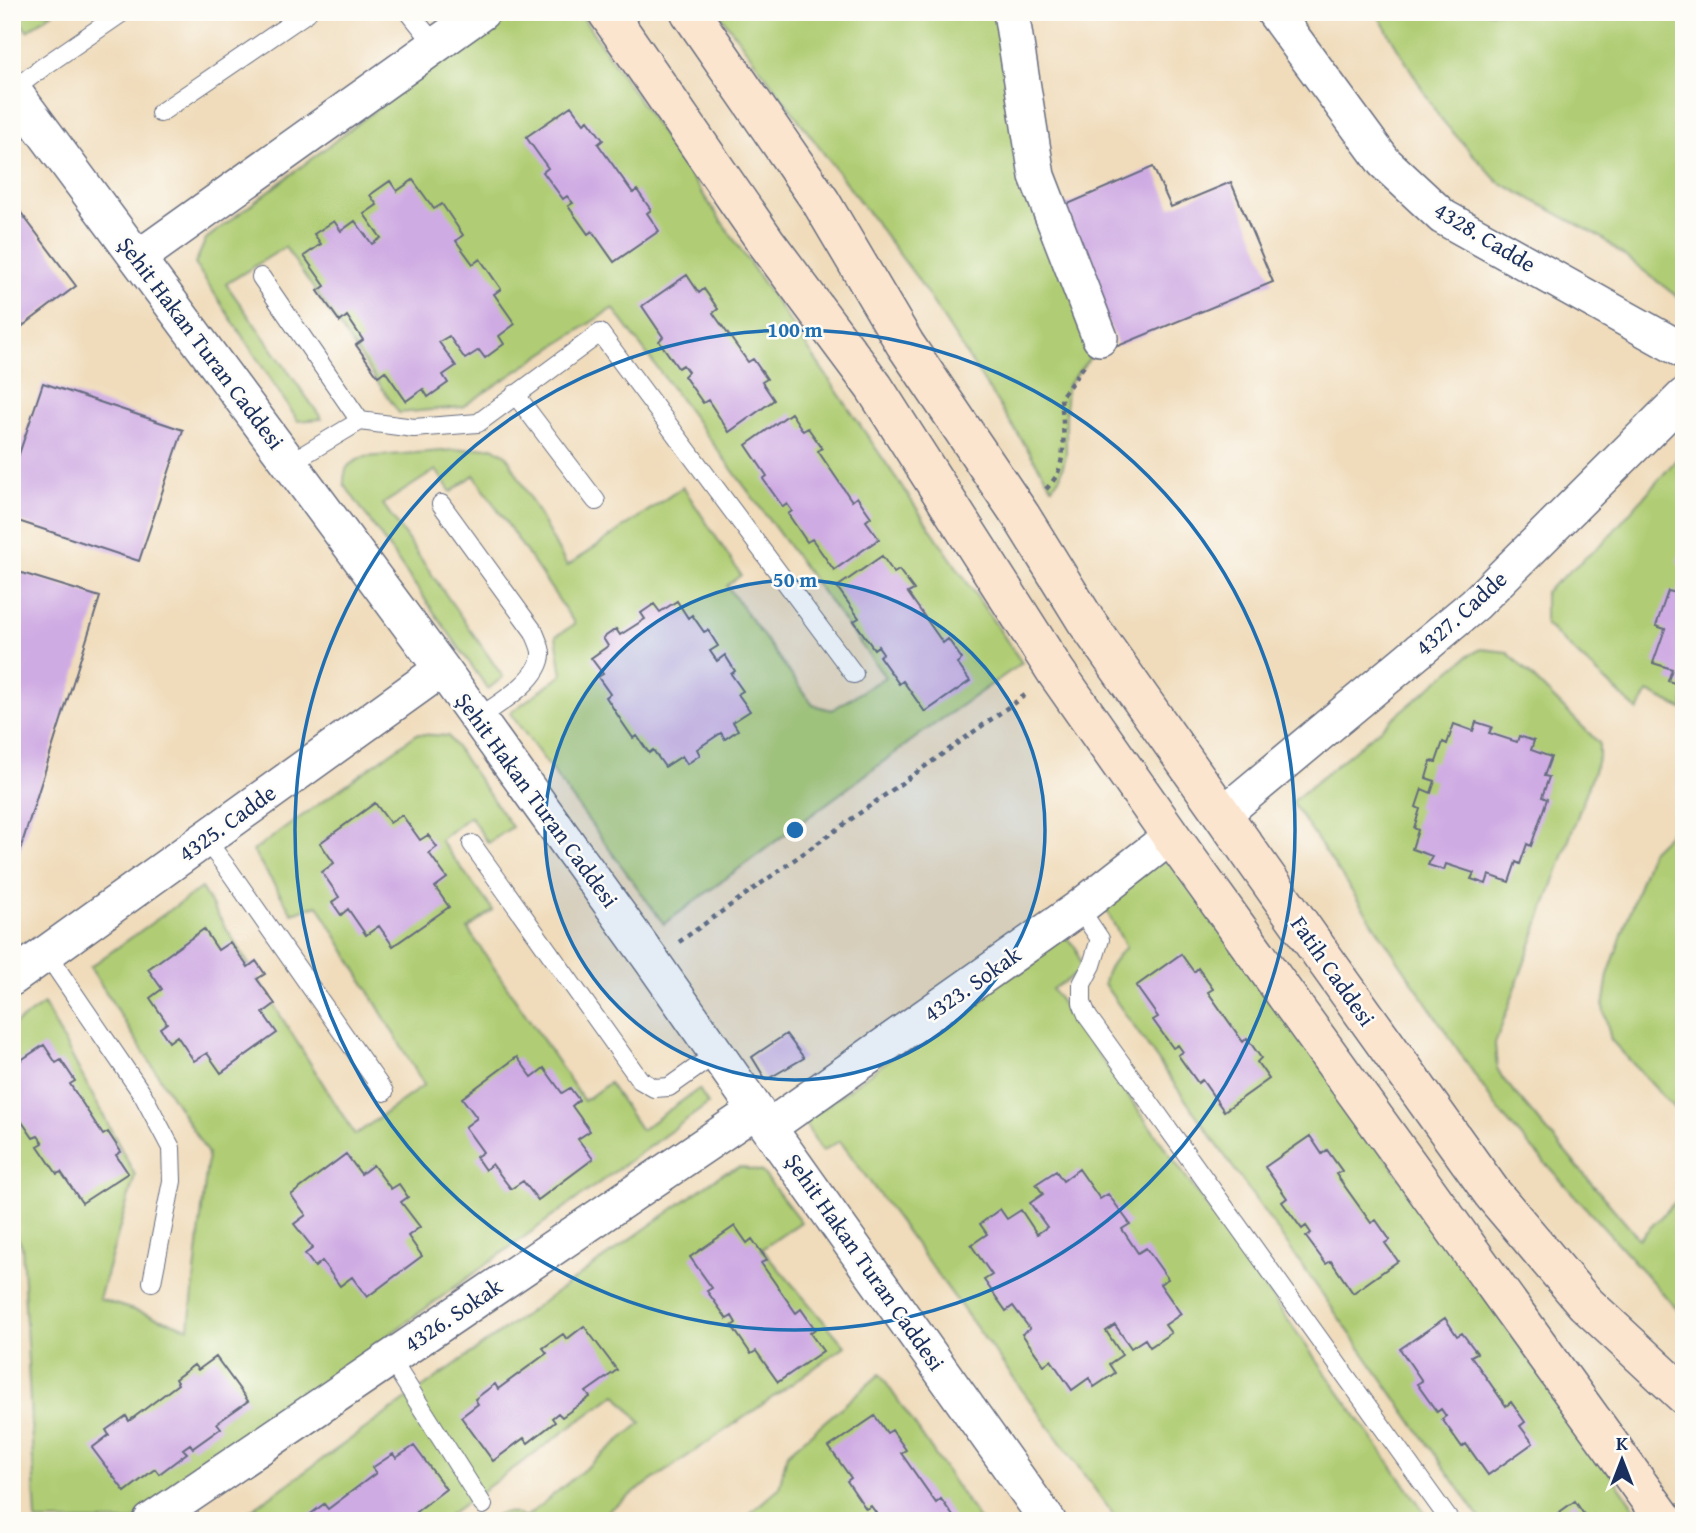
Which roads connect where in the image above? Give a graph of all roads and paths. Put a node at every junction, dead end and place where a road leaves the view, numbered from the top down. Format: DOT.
graph roads {
  1 [pos="123,12"];
  2 [pos="308,12"];
  3 [pos="409,12"];
  4 [pos="482,12"];
  5 [pos="607,12"];
  6 [pos="690,12"];
  7 [pos="1012,12"];
  8 [pos="1274,12"];
  9 [pos="436,46"];
  10 [pos="13,89"];
  11 [pos="160,113"];
  12 [pos="138,258"];
  13 [pos="261,277"];
  14 [pos="1100,338"];
  15 [pos="1684,351"];
  16 [pos="515,394"];
  17 [pos="1684,396"];
  18 [pos="360,421"];
  19 [pos="290,463"];
  20 [pos="596,500"];
  21 [pos="442,505"];
  22 [pos="1021,516"];
  23 [pos="442,669"];
  24 [pos="1056,672"];
  25 [pos="854,674"];
  26 [pos="478,718"];
  27 [pos="1223,814"];
  28 [pos="1171,836"];
  29 [pos="205,839"];
  30 [pos="472,844"];
  31 [pos="1079,908"];
  32 [pos="46,953"];
  33 [pos="652,961"];
  34 [pos="12,978"];
  35 [pos="716,1053"];
  36 [pos="384,1092"];
  37 [pos="762,1118"];
  38 [pos="152,1282"];
  39 [pos="390,1358"];
  40 [pos="1684,1395"];
  41 [pos="483,1505"];
  42 [pos="151,1521"];
  43 [pos="1048,1521"];
  44 [pos="1450,1521"];
  45 [pos="1665,1521"];
  1 -- 10 [label="lane"];
  2 -- 11 [label="lane"];
  3 -- 9 [label="lane"];
  4 -- 9 [label="street"];
  5 -- 24 [label="street"];
  6 -- 22 [label="street, Fatih Caddesi"];
  7 -- 14 [label="street"];
  8 -- 15 [label="street, 4328. Cadde"];
  9 -- 12 [label="street"];
  10 -- 12 [label="street, Şehit Hakan Turan Caddesi"];
  12 -- 19 [label="street, Şehit Hakan Turan Caddesi"];
  13 -- 18 [label="lane"];
  14 -- 22 [label="path"];
  16 -- 18 [label="lane"];
  16 -- 20 [label="lane"];
  16 -- 25 [label="lane"];
  17 -- 27 [label="street, 4327. Cadde"];
  18 -- 19 [label="lane"];
  19 -- 23 [label="street, Şehit Hakan Turan Caddesi"];
  21 -- 26 [label="lane"];
  22 -- 27 [label="street, Fatih Caddesi"];
  23 -- 26 [label="street, Şehit Hakan Turan Caddesi"];
  23 -- 29 [label="street, 4325. Cadde"];
  24 -- 28 [label="street"];
  24 -- 33 [label="path"];
  26 -- 33 [label="street, Şehit Hakan Turan Caddesi"];
  27 -- 40 [label="street, Fatih Caddesi"];
  28 -- 31 [label="street, 4323. Sokak"];
  28 -- 45 [label="street"];
  29 -- 32 [label="street, 4325. Cadde"];
  29 -- 36 [label="lane"];
  30 -- 35 [label="lane"];
  31 -- 37 [label="street, 4323. Sokak"];
  31 -- 44 [label="lane"];
  32 -- 34 [label="street, 4325. Cadde"];
  32 -- 38 [label="lane"];
  33 -- 35 [label="street, Şehit Hakan Turan Caddesi"];
  35 -- 37 [label="street, Şehit Hakan Turan Caddesi"];
  37 -- 39 [label="street, 4326. Sokak"];
  37 -- 43 [label="street, Şehit Hakan Turan Caddesi"];
  39 -- 41 [label="lane"];
  39 -- 42 [label="street, 4326. Sokak"];
}
